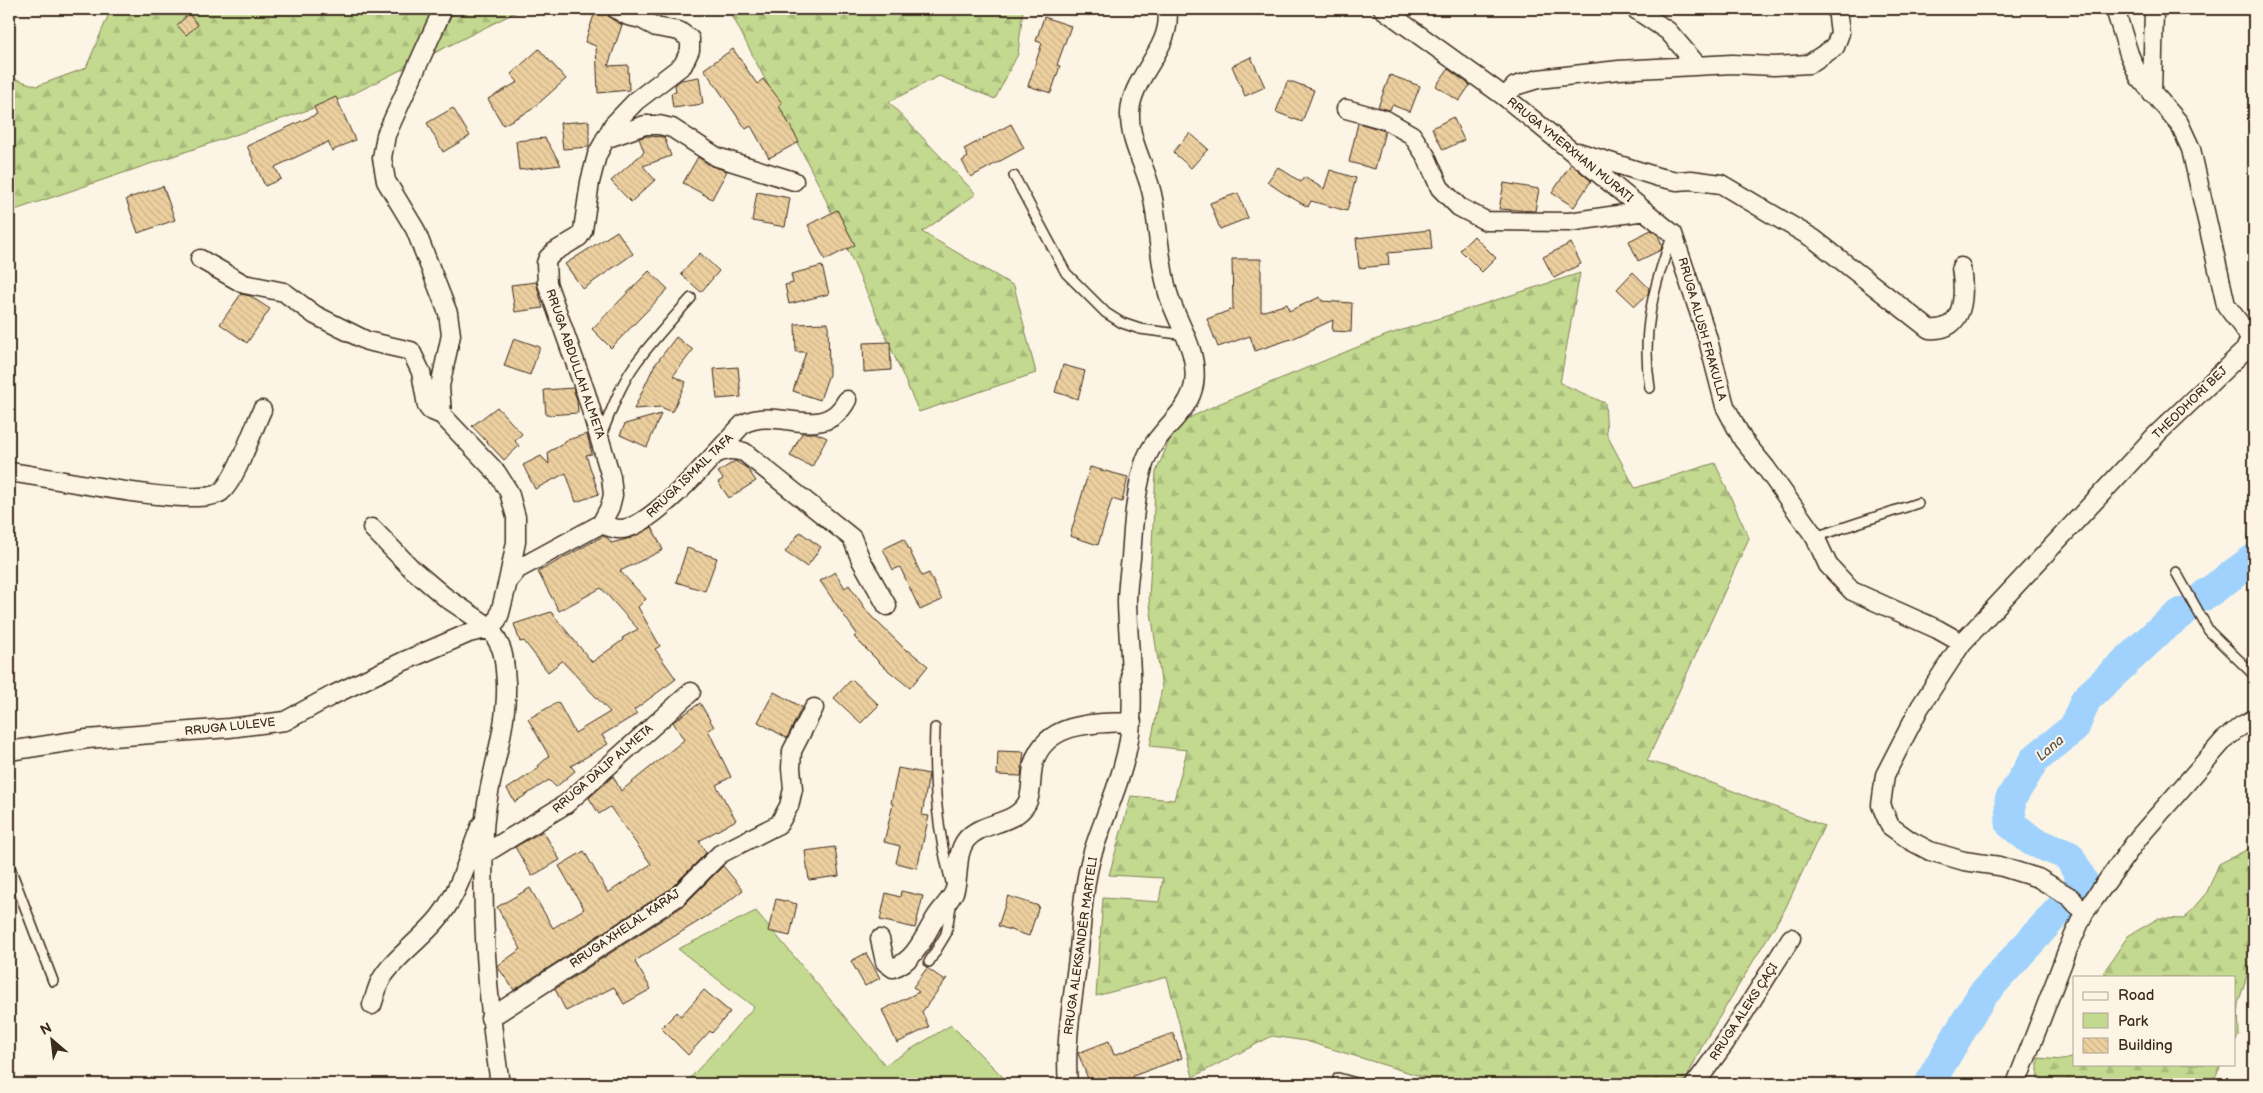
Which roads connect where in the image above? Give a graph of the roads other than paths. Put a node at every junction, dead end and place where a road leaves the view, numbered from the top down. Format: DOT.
graph roads {
  1 [pos="443,9"];
  2 [pos="616,9"];
  3 [pos="1168,9"];
  4 [pos="1382,9"];
  5 [pos="1635,9"];
  6 [pos="1837,9"];
  7 [pos="2115,9"];
  8 [pos="2154,9"];
  9 [pos="1698,66"];
  10 [pos="2152,94"];
  11 [pos="1505,97"];
  12 [pos="1346,109"];
  13 [pos="605,138"];
  14 [pos="1568,149"];
  15 [pos="1014,176"];
  16 [pos="794,181"];
  17 [pos="1645,211"];
  18 [pos="1673,234"];
  19 [pos="200,259"];
  20 [pos="1961,267"];
  21 [pos="691,298"];
  22 [pos="2252,333"];
  23 [pos="1186,335"];
  24 [pos="1650,388"];
  25 [pos="847,400"];
  26 [pos="262,410"];
  27 [pos="442,415"];
  28 [pos="600,436"];
  29 [pos="712,457"];
  30 [pos="9,472"];
  31 [pos="1918,503"];
  32 [pos="601,524"];
  33 [pos="372,528"];
  34 [pos="1815,537"];
  35 [pos="2176,572"];
  36 [pos="508,581"];
  37 [pos="887,606"];
  38 [pos="491,628"];
  39 [pos="1962,644"];
  40 [pos="2254,675"];
  41 [pos="691,692"];
  42 [pos="814,708"];
  43 [pos="1132,722"];
  44 [pos="2252,722"];
  45 [pos="935,728"];
  46 [pos="9,751"];
  47 [pos="485,815"];
  48 [pos="484,854"];
  49 [pos="9,865"];
  50 [pos="954,892"];
  51 [pos="2084,913"];
  52 [pos="1791,938"];
  53 [pos="880,939"];
  54 [pos="929,962"];
  55 [pos="53,981"];
  56 [pos="372,1005"];
  57 [pos="490,1018"];
  58 [pos="1338,1078"];
  59 [pos="500,1084"];
  60 [pos="1068,1084"];
  61 [pos="1360,1084"];
  62 [pos="1695,1084"];
  63 [pos="2016,1084"];
  1 -- 27 [label="street"];
  2 -- 13 [label="street, RRUGA ABDULLAH ALMETA"];
  3 -- 23 [label="street, RRUGA ALEKSANDËR MARTELI"];
  4 -- 11 [label="street, RRUGA YMERXHAN MURATI"];
  5 -- 9 [label="street"];
  6 -- 9 [label="street"];
  7 -- 10 [label="street, THEODHORI BEJ"];
  8 -- 10 [label="street"];
  9 -- 11 [label="street"];
  10 -- 22 [label="street, THEODHORI BEJ"];
  11 -- 14 [label="street, RRUGA YMERXHAN MURATI"];
  12 -- 17 [label="street, RRUGA YMERXHAN MURATI"];
  13 -- 16 [label="street"];
  13 -- 28 [label="street, RRUGA ABDULLAH ALMETA"];
  14 -- 17 [label="street, RRUGA YMERXHAN MURATI"];
  14 -- 20 [label="street"];
  15 -- 23 [label="lane"];
  17 -- 18 [label="street"];
  18 -- 24 [label="lane"];
  18 -- 34 [label="street, RRUGA ALUSH FRAKULLA"];
  19 -- 27 [label="street"];
  21 -- 28 [label="lane"];
  22 -- 39 [label="street, THEODHORI BEJ"];
  23 -- 43 [label="street, RRUGA ALEKSANDËR MARTELI"];
  25 -- 29 [label="street, RRUGA ISMAIL TAFA"];
  26 -- 30 [label="street"];
  27 -- 36 [label="street"];
  28 -- 32 [label="street, RRUGA ABDULLAH ALMETA"];
  29 -- 32 [label="street, RRUGA ISMAIL TAFA"];
  29 -- 37 [label="street"];
  31 -- 34 [label="lane"];
  32 -- 36 [label="street"];
  33 -- 38 [label="street"];
  34 -- 39 [label="street, RRUGA ALUSH FRAKULLA"];
  35 -- 40 [label="lane"];
  36 -- 38 [label="street"];
  38 -- 46 [label="street, RRUGA LULEVE"];
  38 -- 47 [label="street"];
  39 -- 51 [label="street"];
  41 -- 48 [label="street, RRUGA DALIP ALMETA"];
  42 -- 57 [label="street, RRUGA XHELAL KARAJ"];
  43 -- 50 [label="street"];
  43 -- 60 [label="street, RRUGA ALEKSANDËR MARTELI"];
  44 -- 51 [label="street"];
  45 -- 50 [label="lane"];
  47 -- 48 [label="street"];
  47 -- 56 [label="street"];
  48 -- 57 [label="street"];
  49 -- 55 [label="lane"];
  50 -- 53 [label="street"];
  50 -- 54 [label="lane"];
  51 -- 63 [label="street"];
  52 -- 62 [label="street, RRUGA ALEKS ÇAÇI"];
  57 -- 59 [label="street"];
  58 -- 61 [label="lane"];
}
